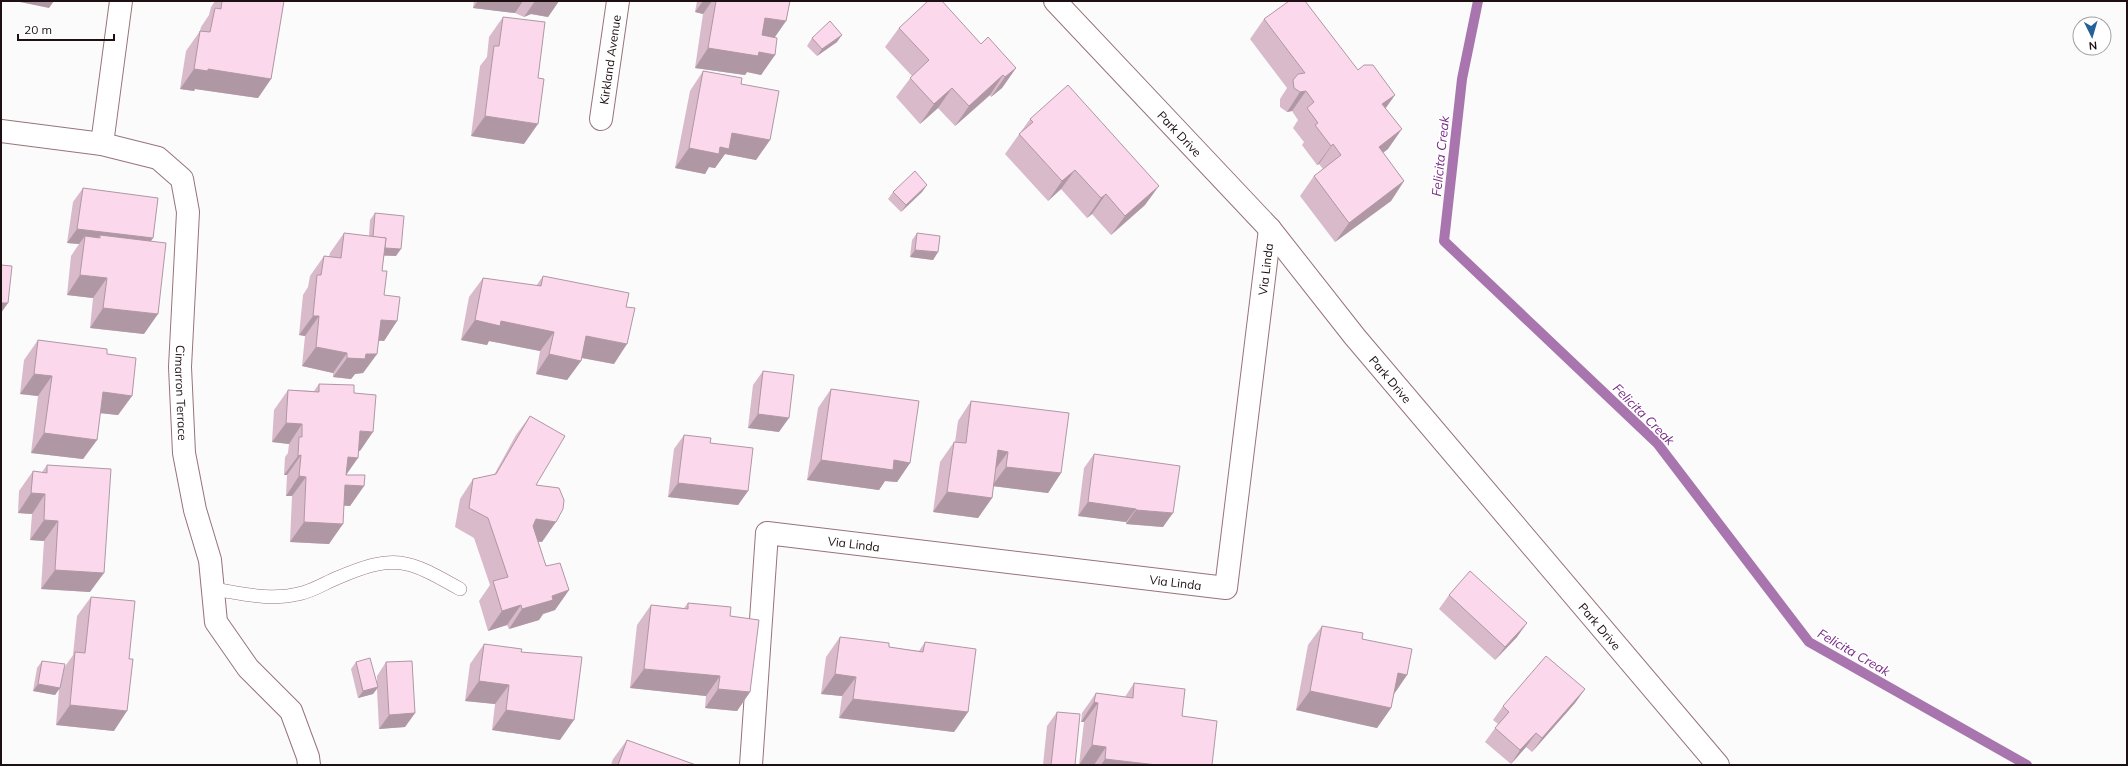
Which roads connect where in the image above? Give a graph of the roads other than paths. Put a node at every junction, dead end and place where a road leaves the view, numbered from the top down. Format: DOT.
graph roads {
  1 [pos="121,1"];
  2 [pos="618,1"];
  3 [pos="1055,1"];
  4 [pos="601,119"];
  5 [pos="1,131"];
  6 [pos="102,144"];
  7 [pos="1270,229"];
  8 [pos="213,589"];
  9 [pos="460,589"];
  10 [pos="309,765"];
  11 [pos="751,765"];
  12 [pos="1718,765"];
  1 -- 6 [label="street"];
  2 -- 4 [label="street, Kirkland Avenue"];
  3 -- 7 [label="street, Park Drive"];
  5 -- 6 [label="street, Cimarron Terrace"];
  6 -- 8 [label="street, Cimarron Terrace"];
  7 -- 11 [label="street, Via Linda"];
  7 -- 12 [label="street, Park Drive"];
  8 -- 9 [label="lane"];
  8 -- 10 [label="street, Cimarron Terrace"];
}
